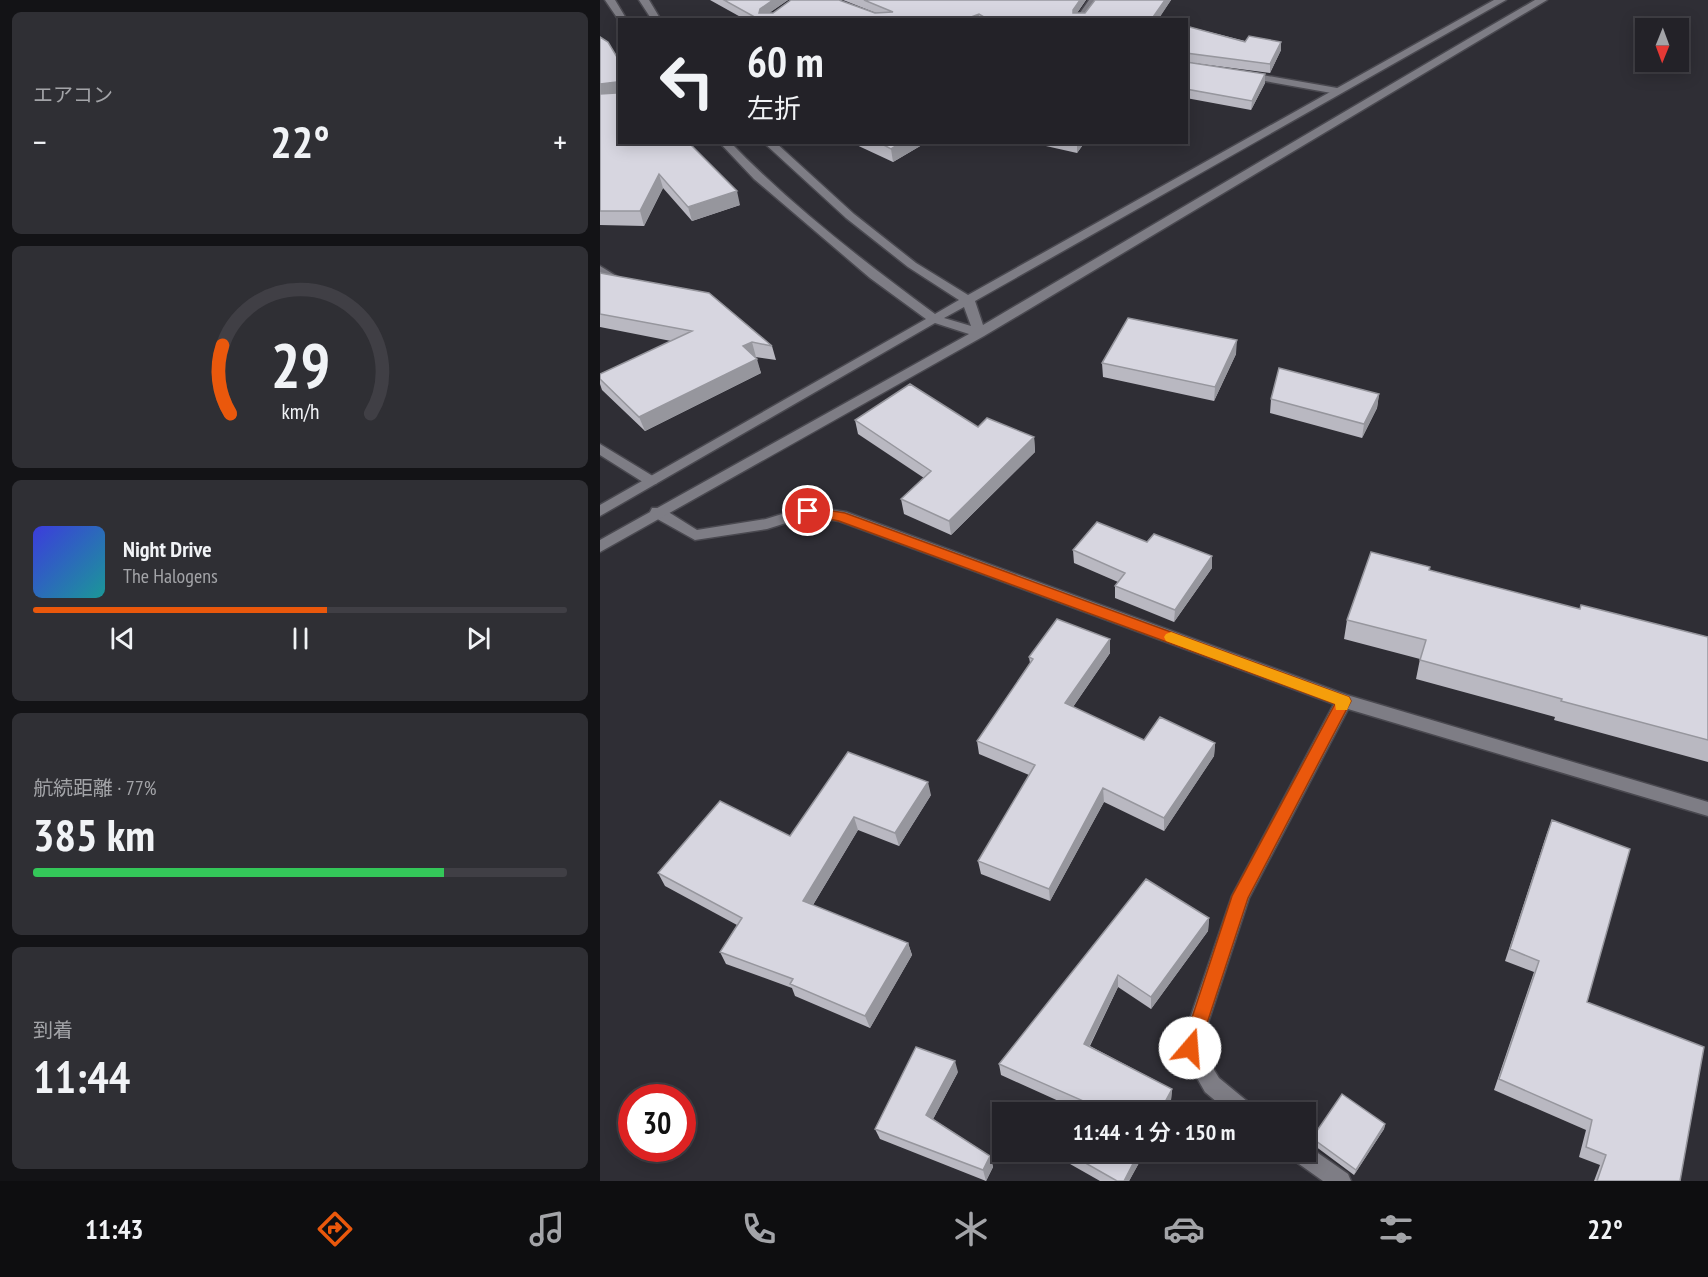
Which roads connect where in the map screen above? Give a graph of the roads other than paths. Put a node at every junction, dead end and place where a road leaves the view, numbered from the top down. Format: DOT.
graph roads {
  1 [pos="610,0"];
  2 [pos="644,0"];
  3 [pos="1094,0"];
  4 [pos="1501,0"];
  5 [pos="1542,0"];
  6 [pos="622,18"];
  7 [pos="656,18"];
  8 [pos="1080,18"];
  9 [pos="1233,73"];
  10 [pos="1337,91"];
  11 [pos="726,144"];
  12 [pos="770,144"];
  13 [pos="600,270"];
  14 [pos="630,286"];
  15 [pos="968,300"];
  16 [pos="934,319"];
  17 [pos="980,333"];
  18 [pos="600,448"];
  19 [pos="651,481"];
  20 [pos="600,511"];
  21 [pos="657,512"];
  22 [pos="600,547"];
  23 [pos="1344,701"];
  24 [pos="1708,809"];
  25 [pos="1233,1102"];
  26 [pos="1313,1162"];
  27 [pos="1341,1181"];
  1 -- 6 [label="street"];
  2 -- 7 [label="street"];
  3 -- 8 [label="street"];
  4 -- 10 [label="street"];
  5 -- 17 [label="street"];
  9 -- 10 [label="street"];
  10 -- 15 [label="street"];
  11 -- 16 [label="street"];
  12 -- 15 [label="street"];
  13 -- 14 [label="street"];
  15 -- 16 [label="street"];
  15 -- 17 [label="street"];
  16 -- 17 [label="street"];
  16 -- 19 [label="street"];
  17 -- 21 [label="street"];
  18 -- 19 [label="street"];
  19 -- 20 [label="street"];
  21 -- 22 [label="street"];
  21 -- 23 [label="street"];
  23 -- 24 [label="street"];
  23 -- 25 [label="street"];
  26 -- 27 [label="street"];
}
